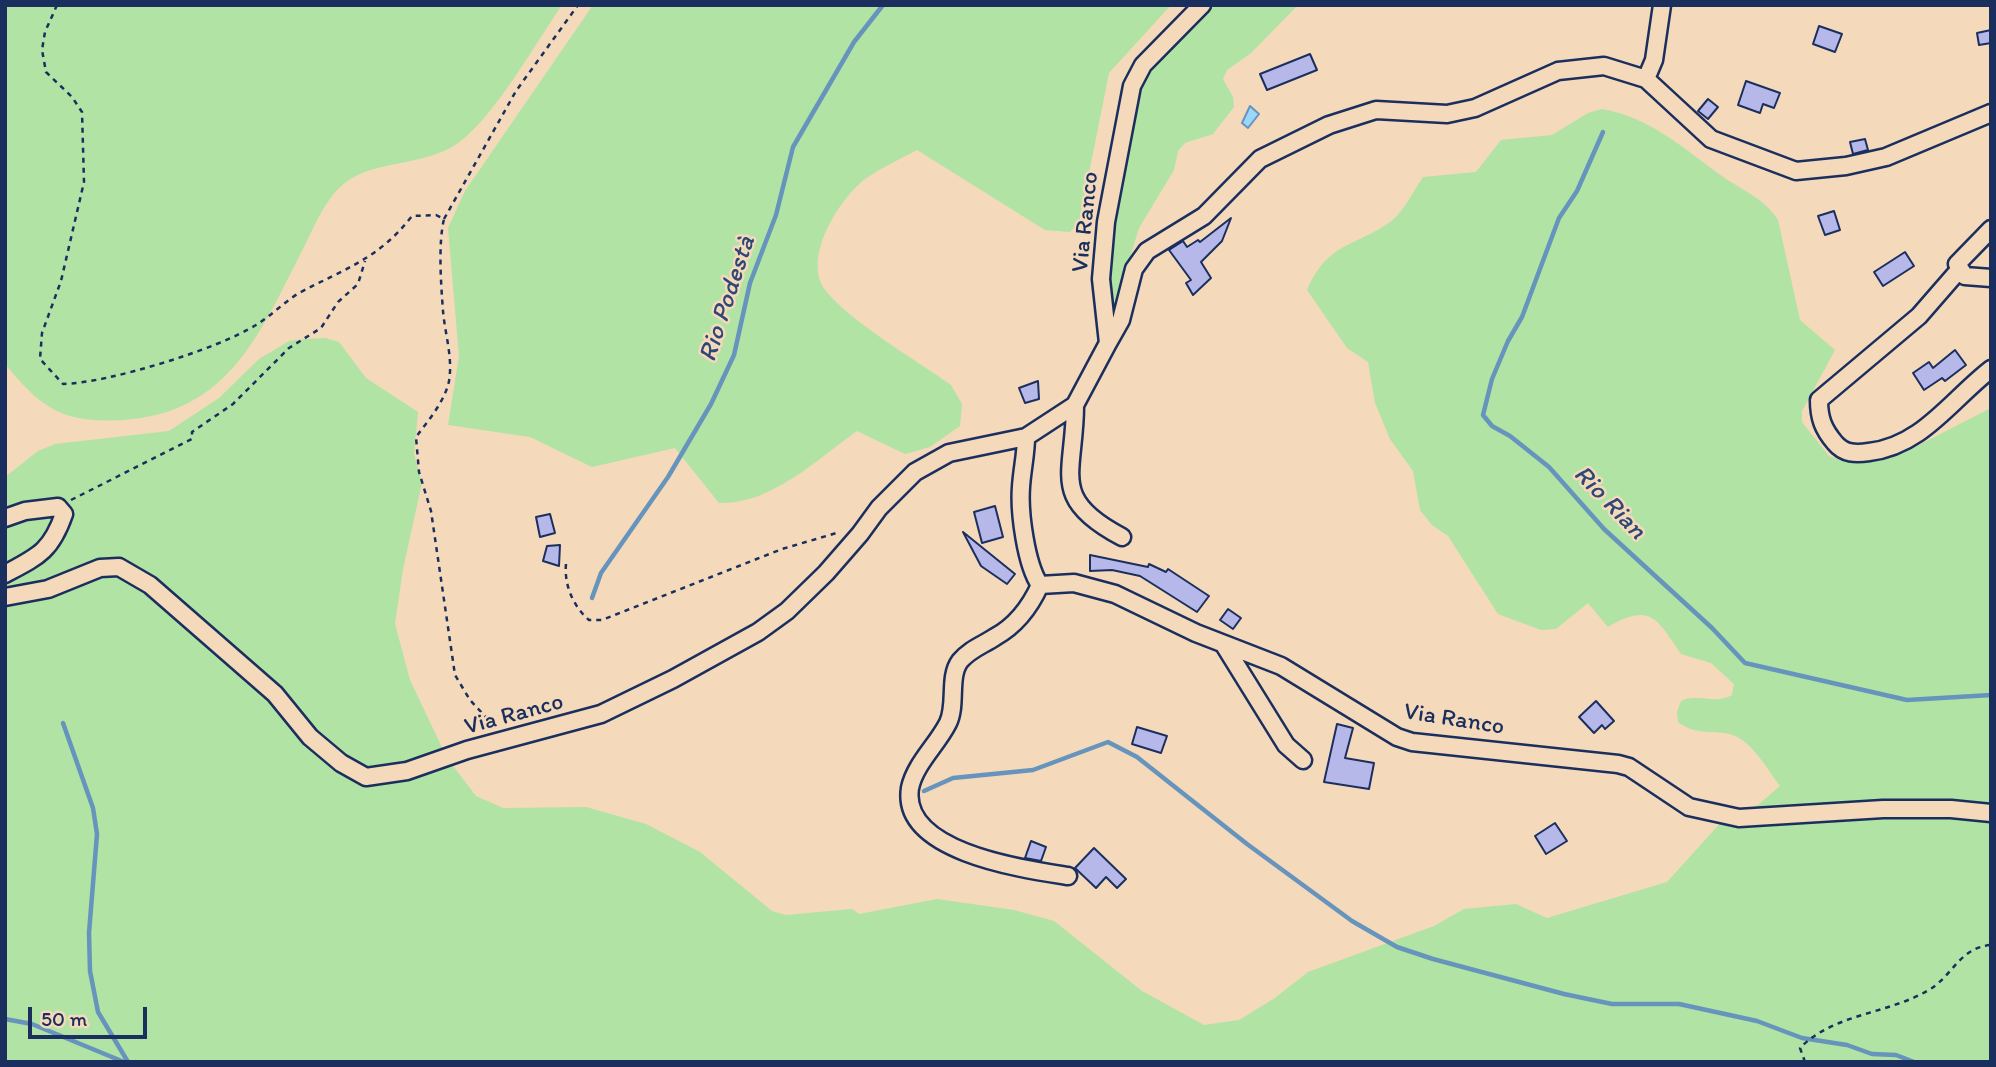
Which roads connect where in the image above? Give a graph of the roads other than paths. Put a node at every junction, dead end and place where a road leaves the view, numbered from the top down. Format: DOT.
graph roads {
  1 [pos="1202,5"];
  2 [pos="1662,5"];
  3 [pos="1646,79"];
  4 [pos="1991,113"];
  5 [pos="1991,229"];
  6 [pos="1959,270"];
  7 [pos="1991,278"];
  8 [pos="1108,343"];
  9 [pos="1991,369"];
  10 [pos="1075,405"];
  11 [pos="1026,437"];
  12 [pos="5,518"];
  13 [pos="1122,537"];
  14 [pos="5,574"];
  15 [pos="1040,585"];
  16 [pos="5,597"];
  17 [pos="1224,645"];
  18 [pos="1303,760"];
  19 [pos="1991,814"];
  20 [pos="1068,876"];
  1 -- 8 [label="street, Via Ranco"];
  2 -- 3 [label="street"];
  3 -- 4 [label="street"];
  3 -- 8 [label="street"];
  5 -- 6 [label="street"];
  6 -- 7 [label="street"];
  6 -- 9 [label="street"];
  8 -- 10 [label="street, Via Ranco"];
  10 -- 11 [label="street, Via Ranco"];
  10 -- 13 [label="street"];
  11 -- 15 [label="street"];
  11 -- 16 [label="street, Via Ranco"];
  12 -- 14 [label="street"];
  15 -- 17 [label="street, Via Ranco"];
  15 -- 20 [label="street"];
  17 -- 18 [label="street"];
  17 -- 19 [label="street, Via Ranco"];
}
